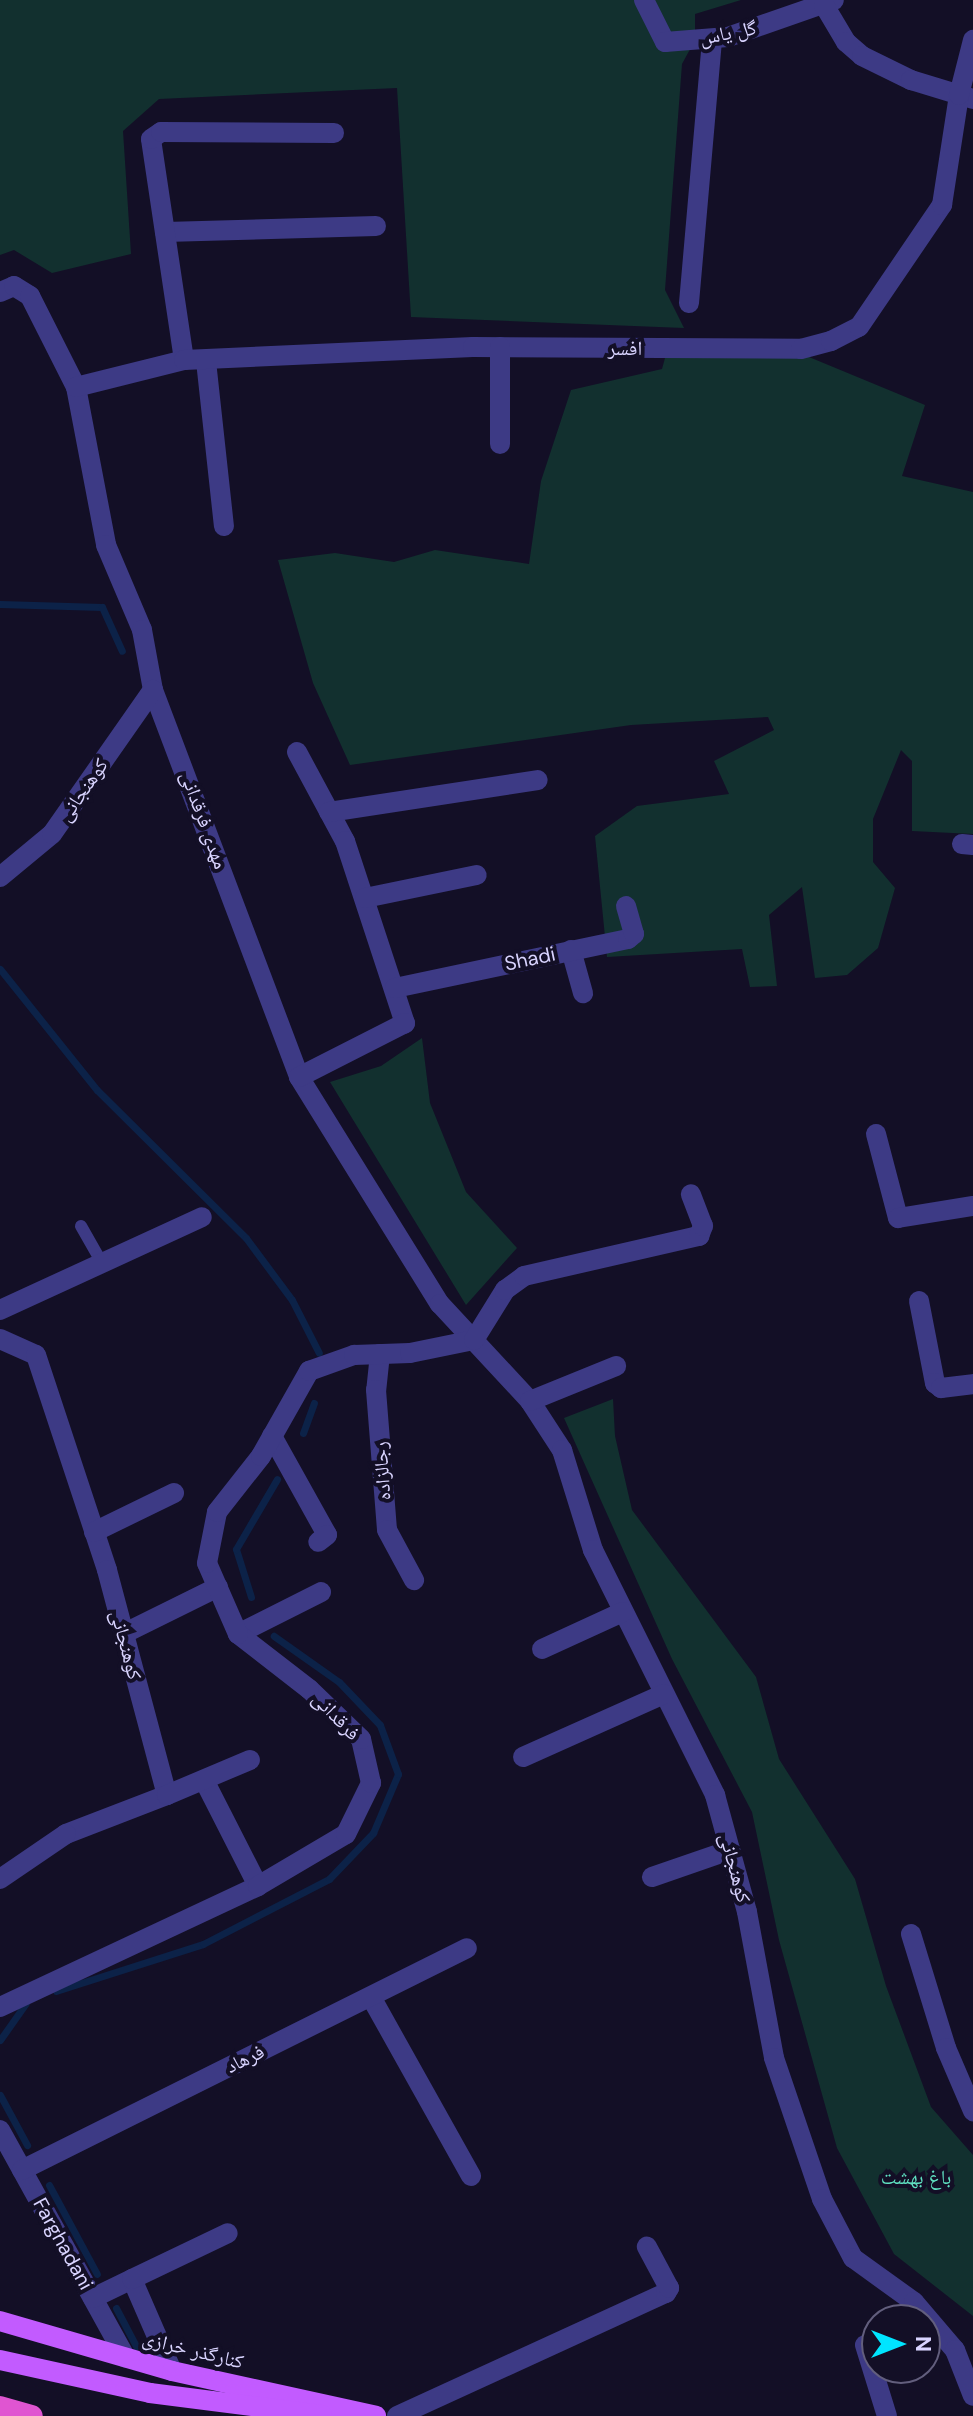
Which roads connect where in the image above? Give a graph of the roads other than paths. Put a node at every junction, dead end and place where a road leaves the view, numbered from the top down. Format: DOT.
graph roads {
  1 [pos="644,0"];
  2 [pos="829,3"];
  3 [pos="712,39"];
  4 [pos="973,40"];
  5 [pos="966,97"];
  6 [pos="334,133"];
  7 [pos="376,226"];
  8 [pos="165,232"];
  9 [pos="0,292"];
  10 [pos="689,303"];
  11 [pos="500,347"];
  12 [pos="184,360"];
  13 [pos="206,361"];
  14 [pos="76,387"];
  15 [pos="500,444"];
  16 [pos="224,526"];
  17 [pos="153,690"];
  18 [pos="297,752"];
  19 [pos="538,780"];
  20 [pos="329,812"];
  21 [pos="477,875"];
  22 [pos="0,877"];
  23 [pos="365,898"];
  24 [pos="626,906"];
  25 [pos="571,950"];
  26 [pos="395,988"];
  27 [pos="583,993"];
  28 [pos="299,1077"];
  29 [pos="876,1134"];
  30 [pos="691,1194"];
  31 [pos="973,1206"];
  32 [pos="202,1217"];
  33 [pos="81,1226"];
  34 [pos="102,1263"];
  35 [pos="919,1301"];
  36 [pos="0,1310"];
  37 [pos="0,1339"];
  38 [pos="474,1340"];
  39 [pos="380,1354"];
  40 [pos="616,1366"];
  41 [pos="973,1384"];
  42 [pos="530,1401"];
  43 [pos="272,1436"];
  44 [pos="174,1493"];
  45 [pos="94,1532"];
  46 [pos="318,1542"];
  47 [pos="414,1580"];
  48 [pos="218,1587"];
  49 [pos="321,1592"];
  50 [pos="623,1612"];
  51 [pos="123,1634"];
  52 [pos="238,1634"];
  53 [pos="542,1649"];
  54 [pos="664,1694"];
  55 [pos="523,1757"];
  56 [pos="250,1760"];
  57 [pos="204,1780"];
  58 [pos="167,1795"];
  59 [pos="730,1850"];
  60 [pos="652,1877"];
  61 [pos="0,1879"];
  62 [pos="258,1886"];
  63 [pos="911,1934"];
  64 [pos="467,1948"];
  65 [pos="371,1997"];
  66 [pos="0,2007"];
  67 [pos="973,2111"];
  68 [pos="0,2130"];
  69 [pos="22,2170"];
  70 [pos="471,2176"];
  71 [pos="228,2233"];
  72 [pos="647,2247"];
  73 [pos="132,2279"];
  74 [pos="93,2298"];
  75 [pos="0,2321"];
  76 [pos="126,2358"];
  77 [pos="0,2360"];
  78 [pos="172,2371"];
  79 [pos="877,2384"];
  80 [pos="973,2396"];
  81 [pos="0,2407"];
  82 [pos="32,2416"];
  83 [pos="342,2416"];
  84 [pos="376,2416"];
  85 [pos="397,2416"];
  86 [pos="887,2416"];
  1 -- 3 [label="street, گل یاس"];
  2 -- 3 [label="street, گل یاس"];
  2 -- 5 [label="street"];
  3 -- 10 [label="street"];
  4 -- 5 [label="street, افسر"];
  5 -- 11 [label="street, افسر"];
  6 -- 8 [label="street"];
  7 -- 8 [label="street"];
  8 -- 12 [label="street"];
  9 -- 14 [label="street, مهدی فرقدانی"];
  11 -- 13 [label="street, افسر"];
  11 -- 15 [label="street"];
  12 -- 13 [label="street, افسر"];
  12 -- 14 [label="street, افسر"];
  13 -- 16 [label="street"];
  14 -- 17 [label="street, مهدی فرقدانی"];
  17 -- 22 [label="street, کوهنجانی"];
  17 -- 28 [label="street, مهدی فرقدانی"];
  18 -- 20 [label="street"];
  19 -- 20 [label="street"];
  20 -- 23 [label="street"];
  21 -- 23 [label="street"];
  23 -- 26 [label="street"];
  24 -- 25 [label="street, Shadi"];
  25 -- 26 [label="street, Shadi"];
  25 -- 27 [label="street"];
  26 -- 28 [label="street"];
  28 -- 38 [label="street, مهدی فرقدانی"];
  29 -- 31 [label="street"];
  30 -- 38 [label="street"];
  32 -- 34 [label="street"];
  33 -- 34 [label="lane"];
  34 -- 36 [label="street"];
  35 -- 41 [label="street"];
  37 -- 45 [label="street, کوهنجانی"];
  38 -- 39 [label="street"];
  38 -- 42 [label="street, کوهنجانی"];
  39 -- 43 [label="street, فرقدانی"];
  39 -- 47 [label="street, رجالزاده"];
  40 -- 42 [label="street"];
  42 -- 50 [label="street, کوهنجانی"];
  43 -- 46 [label="street"];
  43 -- 48 [label="street, فرقدانی"];
  44 -- 45 [label="street"];
  45 -- 51 [label="street, کوهنجانی"];
  48 -- 51 [label="street"];
  48 -- 52 [label="street, فرقدانی"];
  49 -- 52 [label="street"];
  50 -- 53 [label="street"];
  50 -- 54 [label="street, کوهنجانی"];
  51 -- 58 [label="street, کوهنجانی"];
  52 -- 62 [label="street, فرقدانی"];
  54 -- 55 [label="street"];
  54 -- 59 [label="street, کوهنجانی"];
  56 -- 57 [label="street"];
  57 -- 58 [label="street"];
  57 -- 62 [label="street"];
  58 -- 61 [label="street"];
  59 -- 60 [label="street"];
  59 -- 80 [label="street, کوهنجانی"];
  62 -- 66 [label="street, فرقدانی"];
  63 -- 67 [label="street"];
  64 -- 65 [label="street, فرهاد"];
  65 -- 69 [label="street, فرهاد"];
  65 -- 70 [label="street"];
  68 -- 69 [label="street, Farghadani"];
  69 -- 74 [label="street, Farghadani"];
  71 -- 73 [label="street"];
  72 -- 85 [label="street"];
  73 -- 74 [label="street"];
  73 -- 78 [label="street"];
  74 -- 76 [label="street, Farghadani"];
  75 -- 76 [label="main road, کنارگذر خرازی"];
  76 -- 78 [label="main road, کنارگذر خرازی"];
  77 -- 83 [label="main road"];
  78 -- 84 [label="main road, کنارگذر خرازی"];
  79 -- 86 [label="street"];
  81 -- 82 [label="highway"];
}
